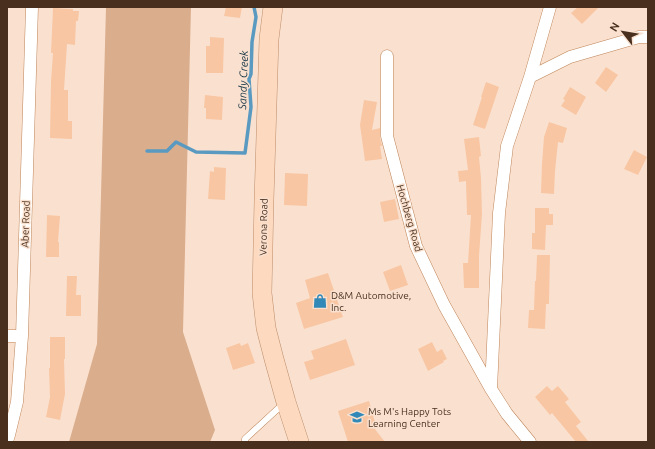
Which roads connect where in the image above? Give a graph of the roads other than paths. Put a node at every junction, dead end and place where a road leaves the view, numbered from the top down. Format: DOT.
graph roads {
  1 [pos="32,7"];
  2 [pos="273,7"];
  3 [pos="550,7"];
  4 [pos="648,37"];
  5 [pos="387,56"];
  6 [pos="530,77"];
  7 [pos="7,336"];
  8 [pos="22,336"];
  9 [pos="491,389"];
  10 [pos="286,402"];
  11 [pos="7,440"];
  12 [pos="245,442"];
  13 [pos="299,442"];
  14 [pos="530,442"];
  1 -- 8 [label="street, Aber Road"];
  2 -- 10 [label="main road, Verona Road"];
  3 -- 6 [label="street"];
  4 -- 6 [label="street"];
  5 -- 9 [label="street, Hochberg Road"];
  6 -- 9 [label="street"];
  7 -- 8 [label="street"];
  8 -- 11 [label="street, Aber Road"];
  9 -- 14 [label="street, Hochberg Road"];
  10 -- 12 [label="lane"];
  10 -- 13 [label="main road, Verona Road"];
}
